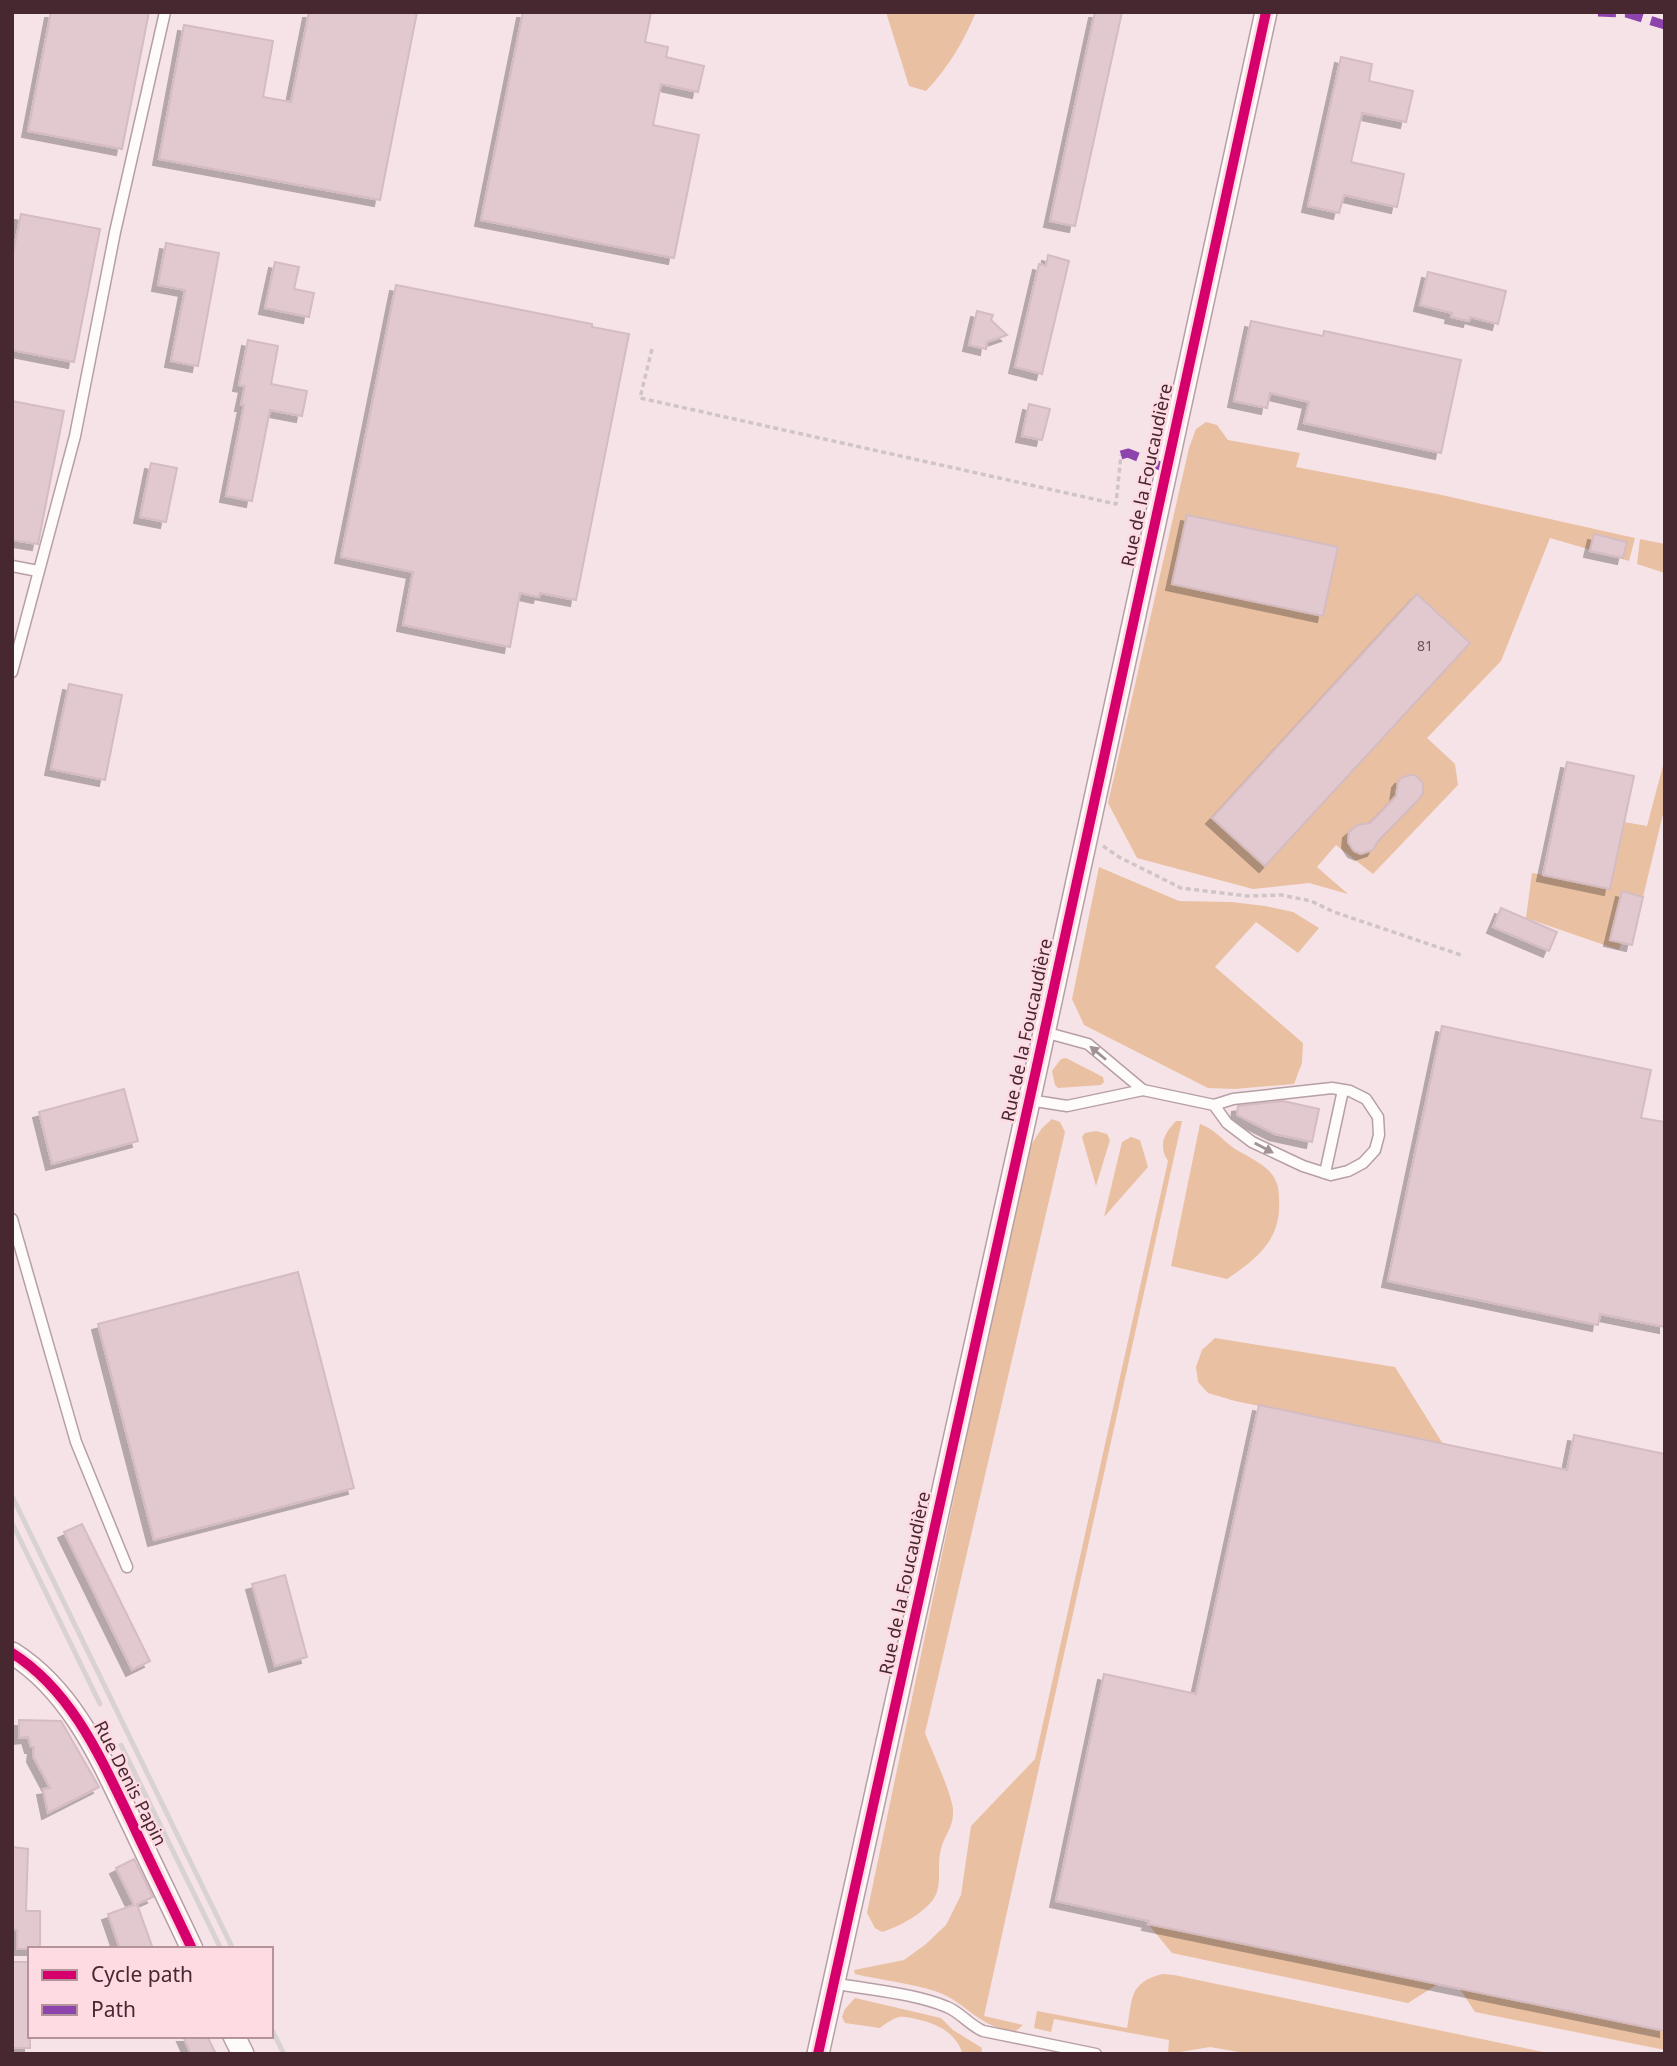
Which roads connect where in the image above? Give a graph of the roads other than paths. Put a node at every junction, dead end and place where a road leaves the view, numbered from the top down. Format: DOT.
graph roads {
  1 [pos="165,12"];
  2 [pos="1266,12"];
  3 [pos="12,566"];
  4 [pos="38,571"];
  5 [pos="12,672"];
  6 [pos="1044,1032"];
  7 [pos="1143,1090"];
  8 [pos="1343,1090"];
  9 [pos="1029,1100"];
  10 [pos="1214,1105"];
  11 [pos="1325,1173"];
  12 [pos="12,1219"];
  13 [pos="127,1567"];
  14 [pos="12,1653"];
  15 [pos="191,1947"];
  16 [pos="833,1983"];
  17 [pos="235,2038"];
  18 [pos="243,2054"];
  19 [pos="818,2054"];
  20 [pos="1096,2054"];
  1 -- 4 [label="lane"];
  2 -- 6 [label="street, Rue de la Foucaudière"];
  3 -- 4 [label="lane"];
  4 -- 5 [label="lane"];
  7 -- 6 [label="lane, one-way"];
  6 -- 9 [label="street, Rue de la Foucaudière"];
  7 -- 9 [label="lane"];
  7 -- 10 [label="lane"];
  8 -- 10 [label="lane"];
  8 -- 11 [label="lane"];
  8 -- 11 [label="lane"];
  9 -- 16 [label="street, Rue de la Foucaudière"];
  10 -- 11 [label="lane, one-way"];
  12 -- 13 [label="lane"];
  14 -- 15 [label="street, Rue Denis Papin"];
  16 -- 19 [label="street, Rue de la Foucaudière"];
  16 -- 20 [label="lane"];
  17 -- 18 [label="street"];
}
